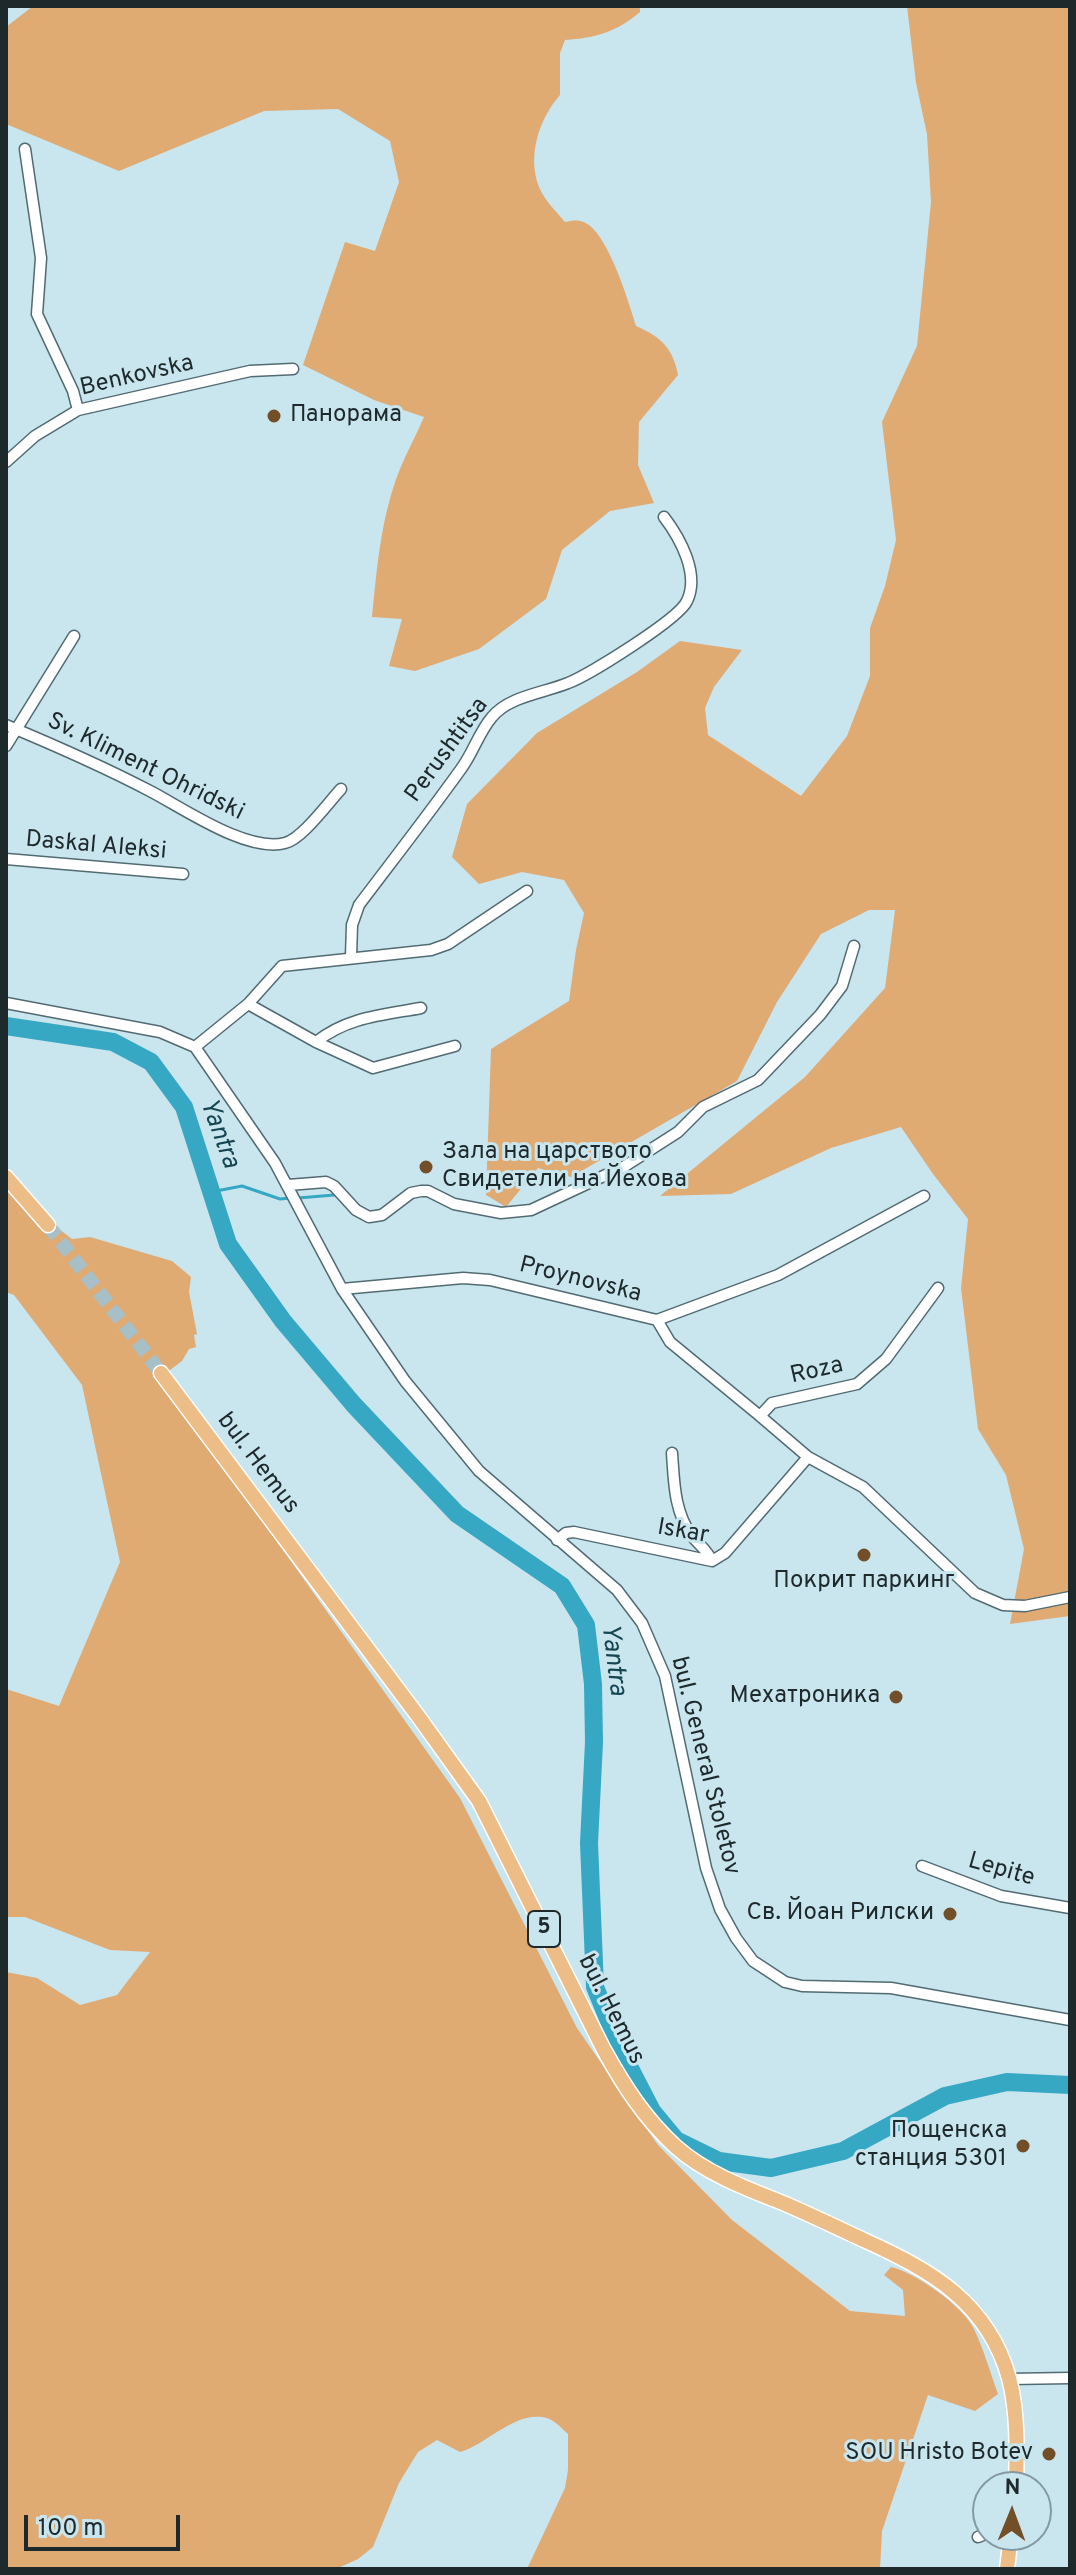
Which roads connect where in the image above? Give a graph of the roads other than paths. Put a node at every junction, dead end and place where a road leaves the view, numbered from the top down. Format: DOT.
graph roads {
  1 [pos="25,149"];
  2 [pos="293,369"];
  3 [pos="78,410"];
  4 [pos="6,462"];
  5 [pos="664,517"];
  6 [pos="74,636"];
  7 [pos="6,725"];
  8 [pos="18,730"];
  9 [pos="6,746"];
  10 [pos="341,789"];
  11 [pos="6,859"];
  12 [pos="183,874"];
  13 [pos="527,891"];
  14 [pos="854,946"];
  15 [pos="351,957"];
  16 [pos="6,1003"];
  17 [pos="248,1004"];
  18 [pos="421,1008"];
  19 [pos="316,1042"];
  20 [pos="455,1046"];
  21 [pos="195,1047"];
  22 [pos="6,1177"];
  23 [pos="290,1188"];
  24 [pos="924,1196"];
  25 [pos="48,1225"];
  26 [pos="938,1288"];
  27 [pos="342,1289"];
  28 [pos="657,1320"];
  29 [pos="161,1373"];
  30 [pos="760,1416"];
  31 [pos="672,1453"];
  32 [pos="808,1457"];
  33 [pos="557,1540"];
  34 [pos="712,1561"];
  35 [pos="1070,1597"];
  36 [pos="922,1866"];
  37 [pos="1070,1908"];
  38 [pos="1070,2020"];
  39 [pos="1070,2378"];
  40 [pos="1016,2379"];
  41 [pos="1016,2471"];
  1 -- 3 [label="street"];
  2 -- 3 [label="street, Benkovska"];
  3 -- 4 [label="street, Benkovska"];
  5 -- 15 [label="street, Perushtitsa"];
  6 -- 8 [label="street"];
  7 -- 8 [label="street, Sv. Kliment Ohridski"];
  8 -- 9 [label="street"];
  8 -- 10 [label="street, Sv. Kliment Ohridski"];
  11 -- 12 [label="street, Daskal Aleksi"];
  13 -- 15 [label="street"];
  14 -- 23 [label="street"];
  15 -- 17 [label="street"];
  16 -- 21 [label="street"];
  17 -- 19 [label="street"];
  17 -- 21 [label="street"];
  18 -- 19 [label="street"];
  19 -- 20 [label="street"];
  21 -- 23 [label="street, bul. General Stoletov"];
  22 -- 25 [label="main road"];
  23 -- 27 [label="street, bul. General Stoletov"];
  24 -- 28 [label="street, Proynovska"];
  26 -- 30 [label="street, Roza"];
  27 -- 28 [label="street, Proynovska"];
  27 -- 33 [label="street, bul. General Stoletov"];
  28 -- 30 [label="street"];
  29 -- 40 [label="main road, bul. Hemus / 5"];
  30 -- 32 [label="street"];
  31 -- 34 [label="street"];
  32 -- 34 [label="street, Iskar"];
  32 -- 35 [label="street"];
  33 -- 34 [label="street, Iskar"];
  33 -- 38 [label="street, bul. General Stoletov"];
  36 -- 37 [label="street, Lepite"];
  39 -- 40 [label="street"];
  40 -- 41 [label="main road, bul. Hemus / 5"];
}
